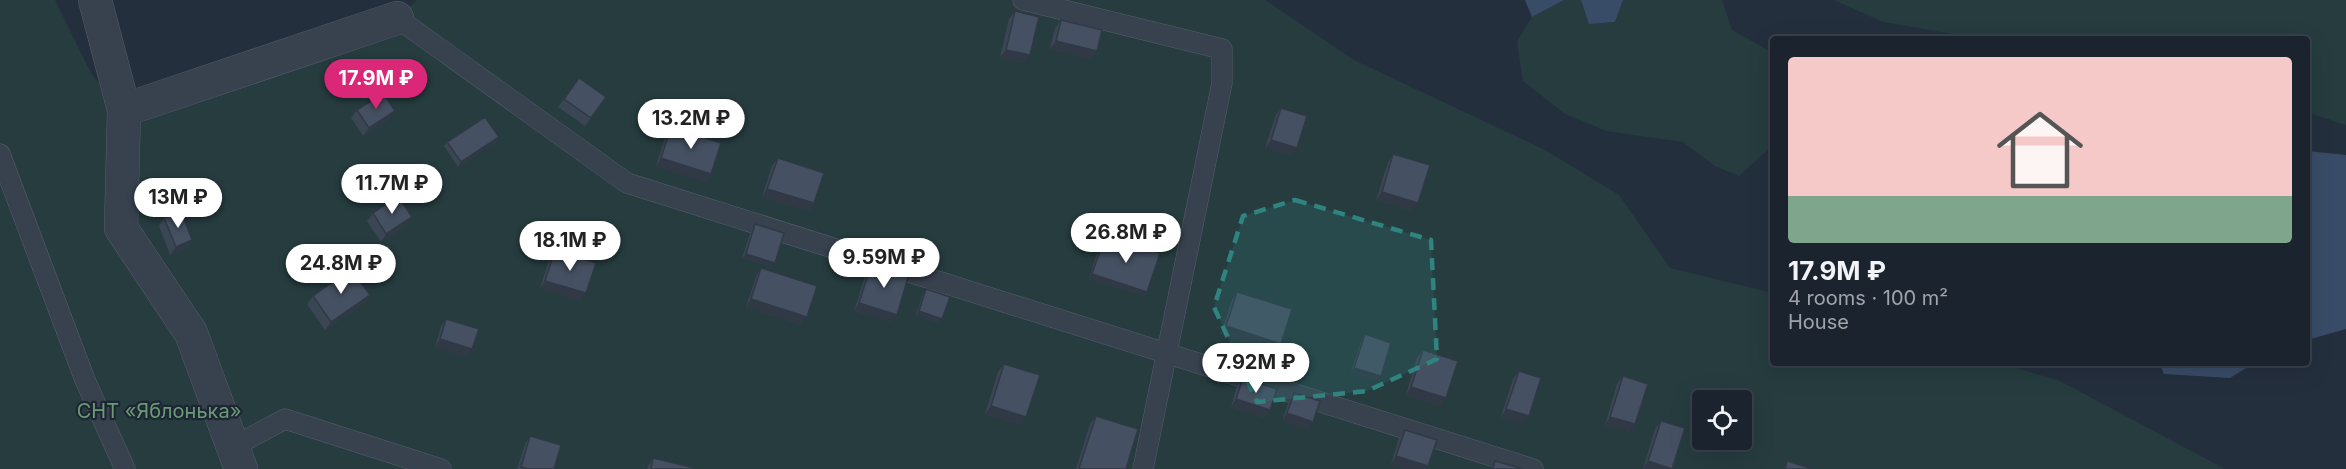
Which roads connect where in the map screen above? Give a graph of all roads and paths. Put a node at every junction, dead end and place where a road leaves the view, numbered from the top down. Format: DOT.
graph roads {
  1 [pos="95,0"];
  2 [pos="1023,0"];
  3 [pos="397,18"];
  4 [pos="124,110"];
  5 [pos="0,154"];
  6 [pos="1166,355"];
  7 [pos="237,458"];
  8 [pos="125,469"];
  9 [pos="441,469"];
  10 [pos="1143,469"];
  11 [pos="1533,469"];
  1 -- 4 [label="street"];
  2 -- 6 [label="lane"];
  3 -- 4 [label="street"];
  3 -- 6 [label="lane"];
  4 -- 7 [label="street"];
  5 -- 8 [label="lane"];
  6 -- 10 [label="lane"];
  6 -- 11 [label="lane"];
  7 -- 9 [label="lane"];
}
